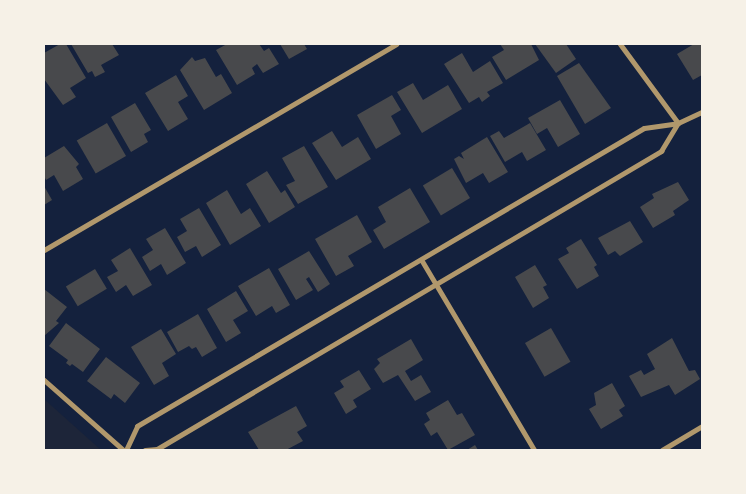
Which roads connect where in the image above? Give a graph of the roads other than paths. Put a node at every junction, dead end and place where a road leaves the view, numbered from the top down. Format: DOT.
graph roads {
  1 [pos="396,44"];
  2 [pos="620,44"];
  3 [pos="702,112"];
  4 [pos="678,123"];
  5 [pos="44,250"];
  6 [pos="422,261"];
  7 [pos="437,285"];
  8 [pos="44,380"];
  9 [pos="702,426"];
  10 [pos="125,450"];
  11 [pos="145,450"];
  12 [pos="534,450"];
  13 [pos="662,450"];
  1 -- 5 [label="street"];
  2 -- 4 [label="street"];
  3 -- 4 [label="street"];
  4 -- 6 [label="street"];
  4 -- 7 [label="street"];
  6 -- 7 [label="street"];
  6 -- 10 [label="street"];
  7 -- 11 [label="street"];
  7 -- 12 [label="street"];
  8 -- 10 [label="street"];
  9 -- 13 [label="street"];
}
